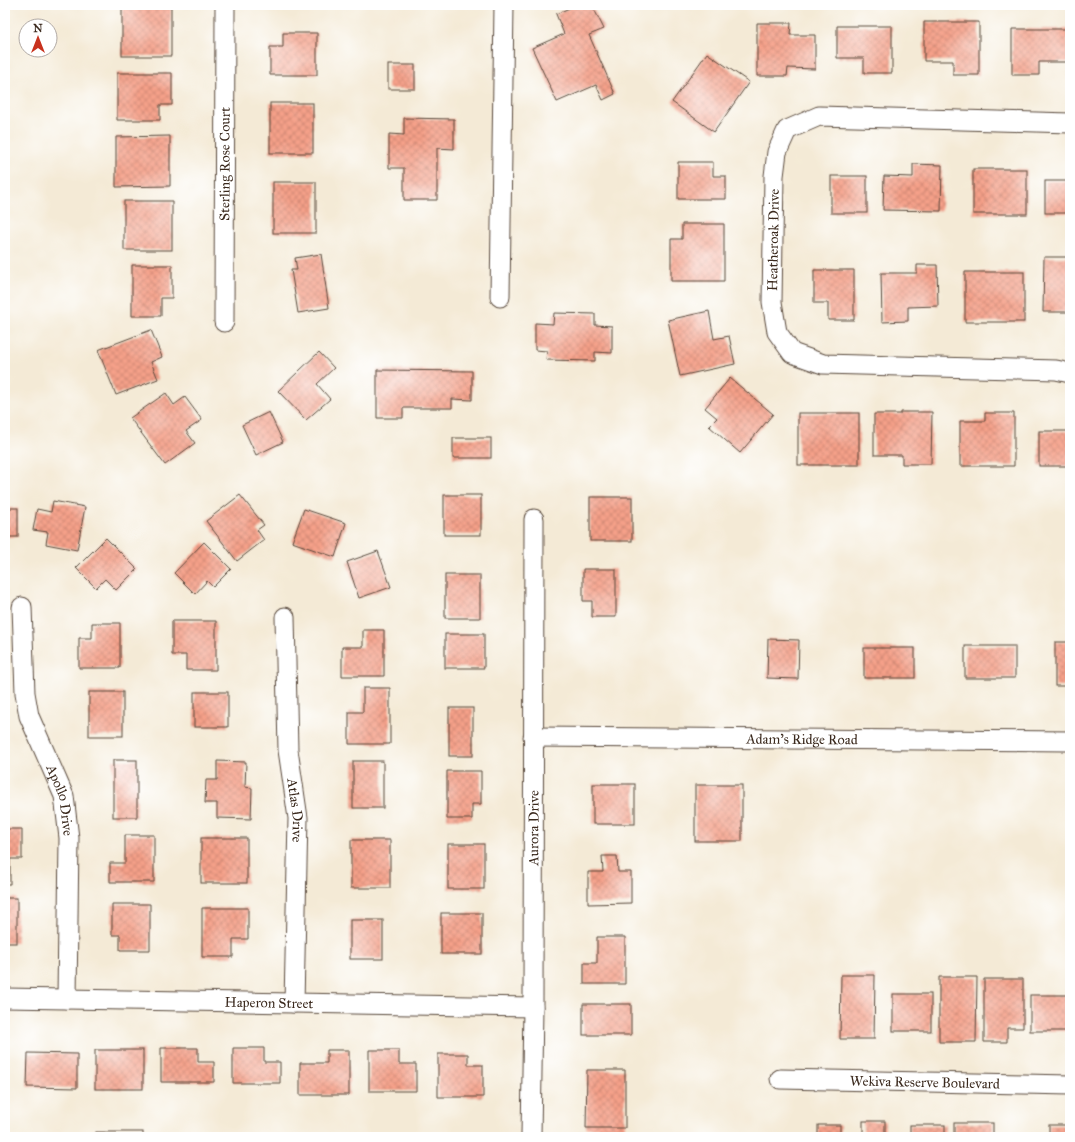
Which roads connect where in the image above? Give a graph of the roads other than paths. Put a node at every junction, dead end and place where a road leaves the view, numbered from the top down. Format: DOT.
graph roads {
  1 [pos="225,5"];
  2 [pos="504,5"];
  3 [pos="1070,123"];
  4 [pos="500,297"];
  5 [pos="224,322"];
  6 [pos="1070,373"];
  7 [pos="534,519"];
  8 [pos="22,607"];
  9 [pos="285,617"];
  10 [pos="533,738"];
  11 [pos="1070,741"];
  12 [pos="5,998"];
  13 [pos="67,1000"];
  14 [pos="294,1003"];
  15 [pos="533,1007"];
  16 [pos="780,1079"];
  17 [pos="1070,1085"];
  18 [pos="531,1137"];
  1 -- 5 [label="street, Sterling Rose Court"];
  2 -- 4 [label="street"];
  3 -- 6 [label="street, Heatheroak Drive"];
  7 -- 10 [label="street, Aurora Drive"];
  8 -- 13 [label="street, Apollo Drive"];
  9 -- 14 [label="street, Atlas Drive"];
  10 -- 11 [label="street, Adam's Ridge Road"];
  10 -- 15 [label="street, Aurora Drive"];
  12 -- 13 [label="street, Haperon Street"];
  13 -- 14 [label="street, Haperon Street"];
  14 -- 15 [label="street, Haperon Street"];
  15 -- 18 [label="street, Aurora Drive"];
  16 -- 17 [label="street, Wekiva Reserve Boulevard"];
}
